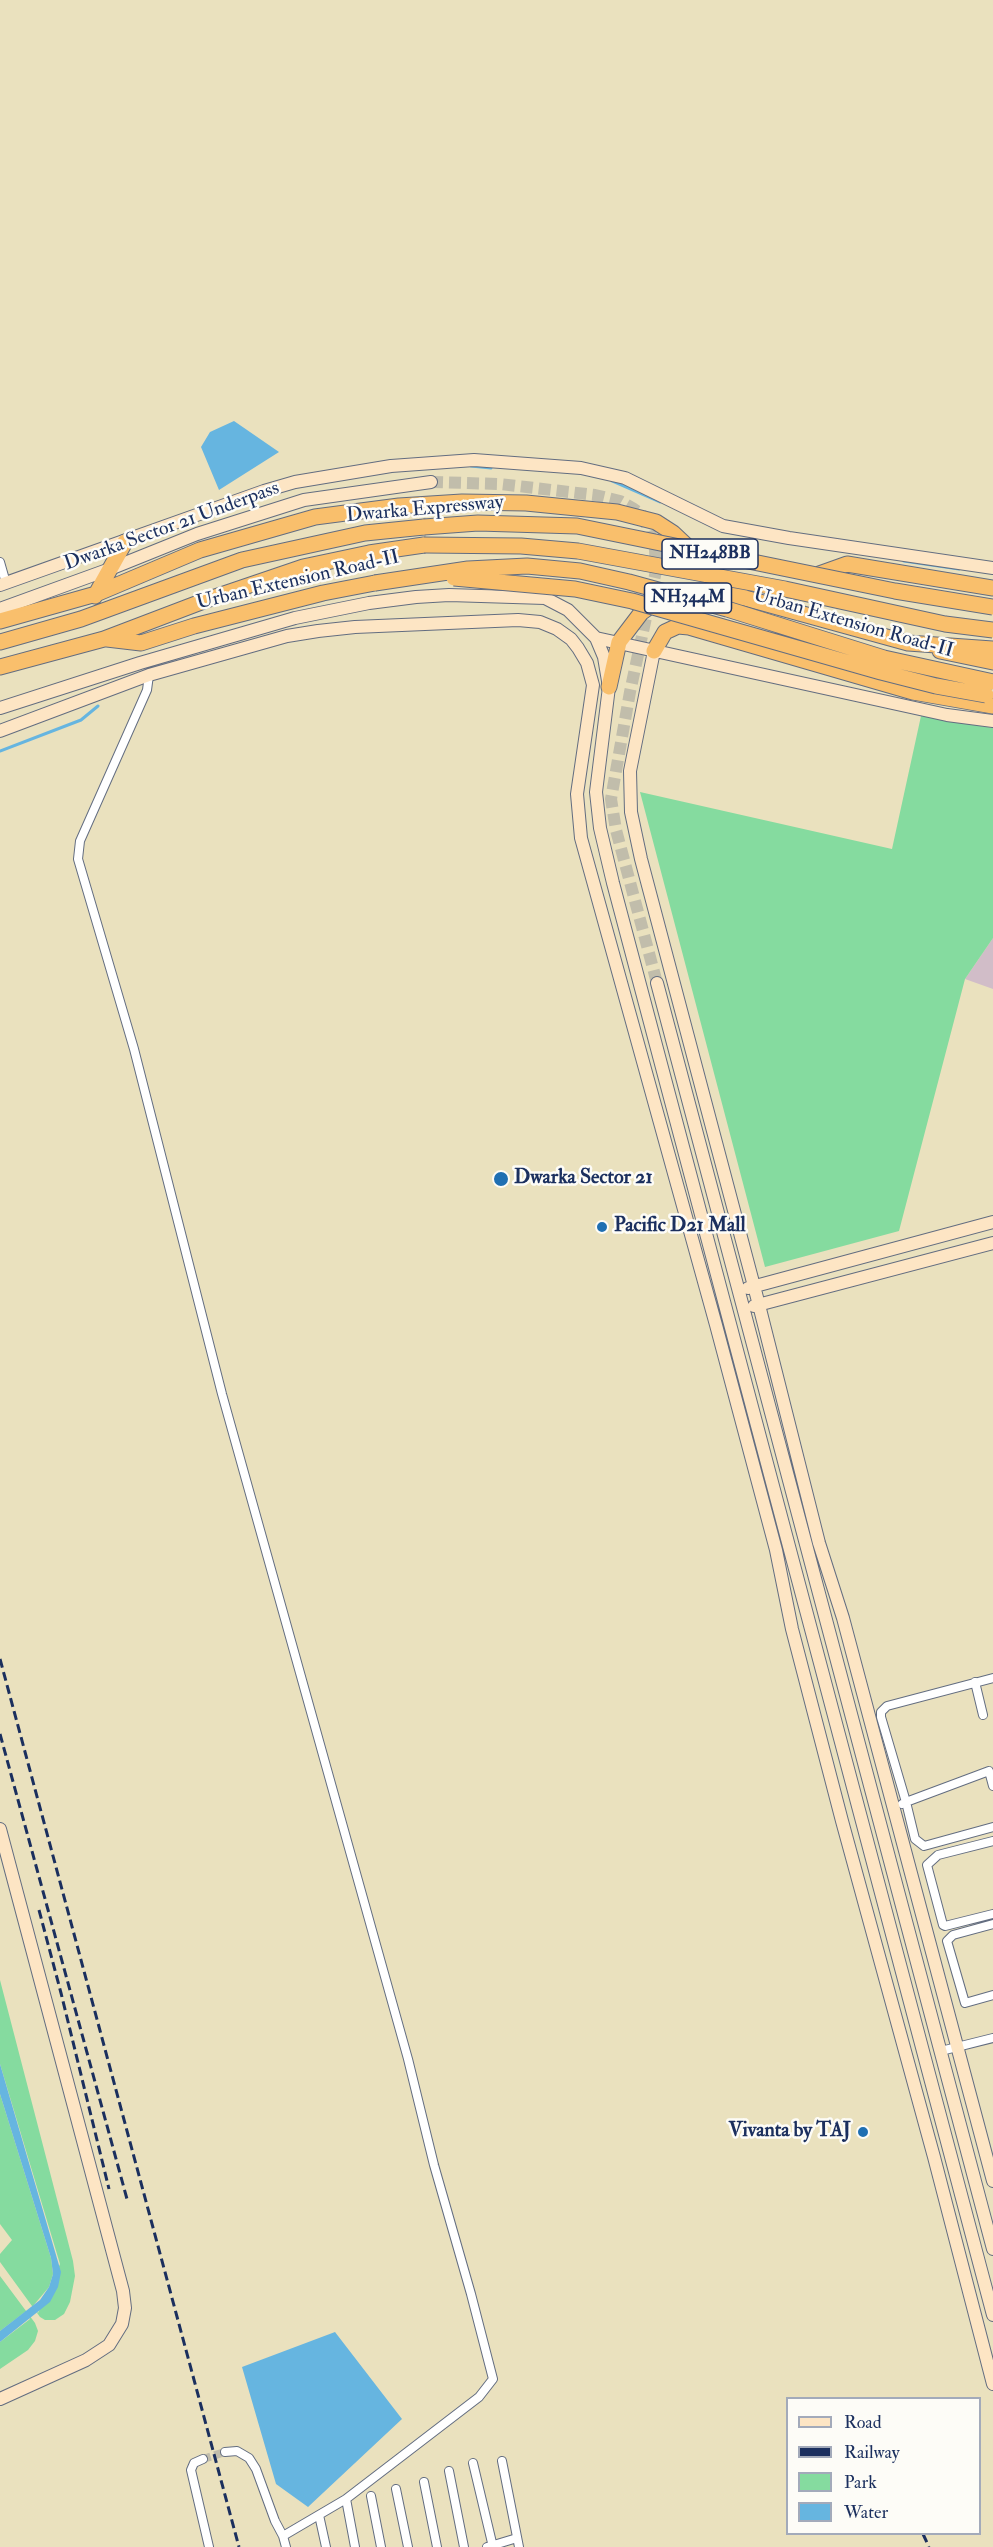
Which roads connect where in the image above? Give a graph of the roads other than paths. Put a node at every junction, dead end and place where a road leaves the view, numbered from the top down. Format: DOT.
graph roads {
  1 [pos="431,482"];
  2 [pos="125,542"];
  3 [pos="0,562"];
  4 [pos="993,568"];
  5 [pos="110,569"];
  6 [pos="819,574"];
  7 [pos="426,575"];
  8 [pos="3,584"];
  9 [pos="993,588"];
  10 [pos="96,594"];
  11 [pos="689,596"];
  12 [pos="745,598"];
  13 [pos="993,607"];
  14 [pos="0,609"];
  15 [pos="81,619"];
  16 [pos="0,621"];
  17 [pos="686,621"];
  18 [pos="993,630"];
  19 [pos="596,638"];
  20 [pos="104,639"];
  21 [pos="0,642"];
  22 [pos="619,642"];
  23 [pos="908,643"];
  24 [pos="993,649"];
  25 [pos="654,651"];
  26 [pos="993,662"];
  27 [pos="0,667"];
  28 [pos="124,668"];
  29 [pos="149,675"];
  30 [pos="127,684"];
  31 [pos="609,687"];
  32 [pos="991,695"];
  33 [pos="0,708"];
  34 [pos="993,721"];
  35 [pos="0,731"];
  36 [pos="617,964"];
  37 [pos="637,973"];
  38 [pos="657,983"];
  39 [pos="993,1222"];
  40 [pos="993,1243"];
  41 [pos="754,1287"];
  42 [pos="739,1290"];
  43 [pos="723,1295"];
  44 [pos="759,1305"];
  45 [pos="744,1309"];
  46 [pos="728,1313"];
  47 [pos="993,1677"];
  48 [pos="975,1682"];
  49 [pos="983,1715"];
  50 [pos="991,1770"];
  51 [pos="993,1786"];
  52 [pos="900,1804"];
  53 [pos="993,1827"];
  54 [pos="0,1828"];
  55 [pos="993,1840"];
  56 [pos="934,1894"];
  57 [pos="918,1899"];
  58 [pos="993,1914"];
  59 [pos="993,1924"];
  60 [pos="954,1974"];
  61 [pos="939,1979"];
  62 [pos="993,1995"];
  63 [pos="993,2038"];
  64 [pos="957,2047"];
  65 [pos="941,2051"];
  66 [pos="993,2181"];
  67 [pos="993,2249"];
  68 [pos="993,2315"];
  69 [pos="993,2384"];
  70 [pos="0,2399"];
  71 [pos="225,2452"];
  72 [pos="202,2459"];
  73 [pos="502,2462"];
  74 [pos="473,2463"];
  75 [pos="449,2471"];
  76 [pos="424,2482"];
  77 [pos="396,2489"];
  78 [pos="371,2496"];
  79 [pos="346,2499"];
  80 [pos="320,2515"];
  81 [pos="283,2536"];
  82 [pos="518,2542"];
  83 [pos="490,2546"];
  84 [pos="209,2547"];
  85 [pos="285,2547"];
  86 [pos="326,2547"];
  87 [pos="355,2547"];
  88 [pos="381,2547"];
  89 [pos="408,2547"];
  90 [pos="437,2547"];
  91 [pos="464,2547"];
  1 -- 5 [label="street, Dwarka Sector 21 Underpass"];
  2 -- 4 [label="street"];
  2 -- 5 [label="highway"];
  2 -- 8 [label="street"];
  3 -- 8 [label="street"];
  5 -- 10 [label="highway"];
  5 -- 14 [label="street, Dwarka Sector 21 Underpass"];
  6 -- 9 [label="highway"];
  6 -- 13 [label="highway, Dwarka Expressway / NH248BB, bridge"];
  6 -- 15 [label="highway, Dwarka Expressway / NH248BB, bridge"];
  7 -- 11 [label="highway, Urban Extension Road-II / NH344M, bridge"];
  7 -- 17 [label="highway, bridge"];
  7 -- 20 [label="highway, Urban Extension Road-II / NH344M, bridge"];
  10 -- 12 [label="highway"];
  10 -- 15 [label="highway"];
  10 -- 16 [label="highway"];
  11 -- 12 [label="highway"];
  11 -- 17 [label="highway"];
  11 -- 22 [label="highway"];
  11 -- 32 [label="highway, Urban Extension Road-II / NH344M, bridge"];
  12 -- 23 [label="highway"];
  15 -- 21 [label="highway, NH248BB"];
  17 -- 25 [label="highway"];
  17 -- 32 [label="highway, bridge"];
  17 -- 32 [label="highway"];
  18 -- 20 [label="highway, Dwarka Expressway / NH248BB, bridge"];
  19 -- 22 [label="street"];
  19 -- 28 [label="street"];
  19 -- 31 [label="street"];
  20 -- 27 [label="highway, NH248BB"];
  22 -- 25 [label="street"];
  22 -- 31 [label="highway"];
  23 -- 24 [label="highway"];
  23 -- 26 [label="highway, Urban Extension Road-II"];
  25 -- 34 [label="street"];
  25 -- 41 [label="street"];
  28 -- 30 [label="street"];
  28 -- 33 [label="street"];
  29 -- 30 [label="street"];
  29 -- 36 [label="street"];
  29 -- 79 [label="street"];
  30 -- 35 [label="street"];
  31 -- 37 [label="street"];
  36 -- 37 [label="street"];
  36 -- 69 [label="street"];
  37 -- 43 [label="street"];
  38 -- 42 [label="street"];
  39 -- 41 [label="street"];
  40 -- 44 [label="street"];
  41 -- 42 [label="street"];
  41 -- 44 [label="street"];
  42 -- 43 [label="street"];
  42 -- 45 [label="street"];
  43 -- 46 [label="street"];
  44 -- 45 [label="street"];
  44 -- 52 [label="street"];
  45 -- 46 [label="street"];
  45 -- 65 [label="street"];
  46 -- 68 [label="street"];
  47 -- 48 [label="street"];
  48 -- 49 [label="street"];
  48 -- 52 [label="street"];
  50 -- 51 [label="street"];
  50 -- 52 [label="street"];
  52 -- 53 [label="street"];
  52 -- 57 [label="street"];
  54 -- 70 [label="street"];
  55 -- 56 [label="street"];
  56 -- 57 [label="street"];
  56 -- 58 [label="street"];
  57 -- 61 [label="street"];
  59 -- 60 [label="street"];
  60 -- 61 [label="street"];
  60 -- 62 [label="street"];
  61 -- 64 [label="street"];
  63 -- 64 [label="street"];
  64 -- 65 [label="street"];
  64 -- 66 [label="street"];
  65 -- 67 [label="street"];
  71 -- 81 [label="street"];
  72 -- 84 [label="street"];
  73 -- 82 [label="street"];
  74 -- 83 [label="street"];
  75 -- 91 [label="street"];
  76 -- 90 [label="street"];
  77 -- 89 [label="street"];
  78 -- 88 [label="street"];
  79 -- 80 [label="street"];
  79 -- 87 [label="street"];
  80 -- 81 [label="street"];
  80 -- 86 [label="street"];
  81 -- 85 [label="street"];
  82 -- 83 [label="street"];
}
